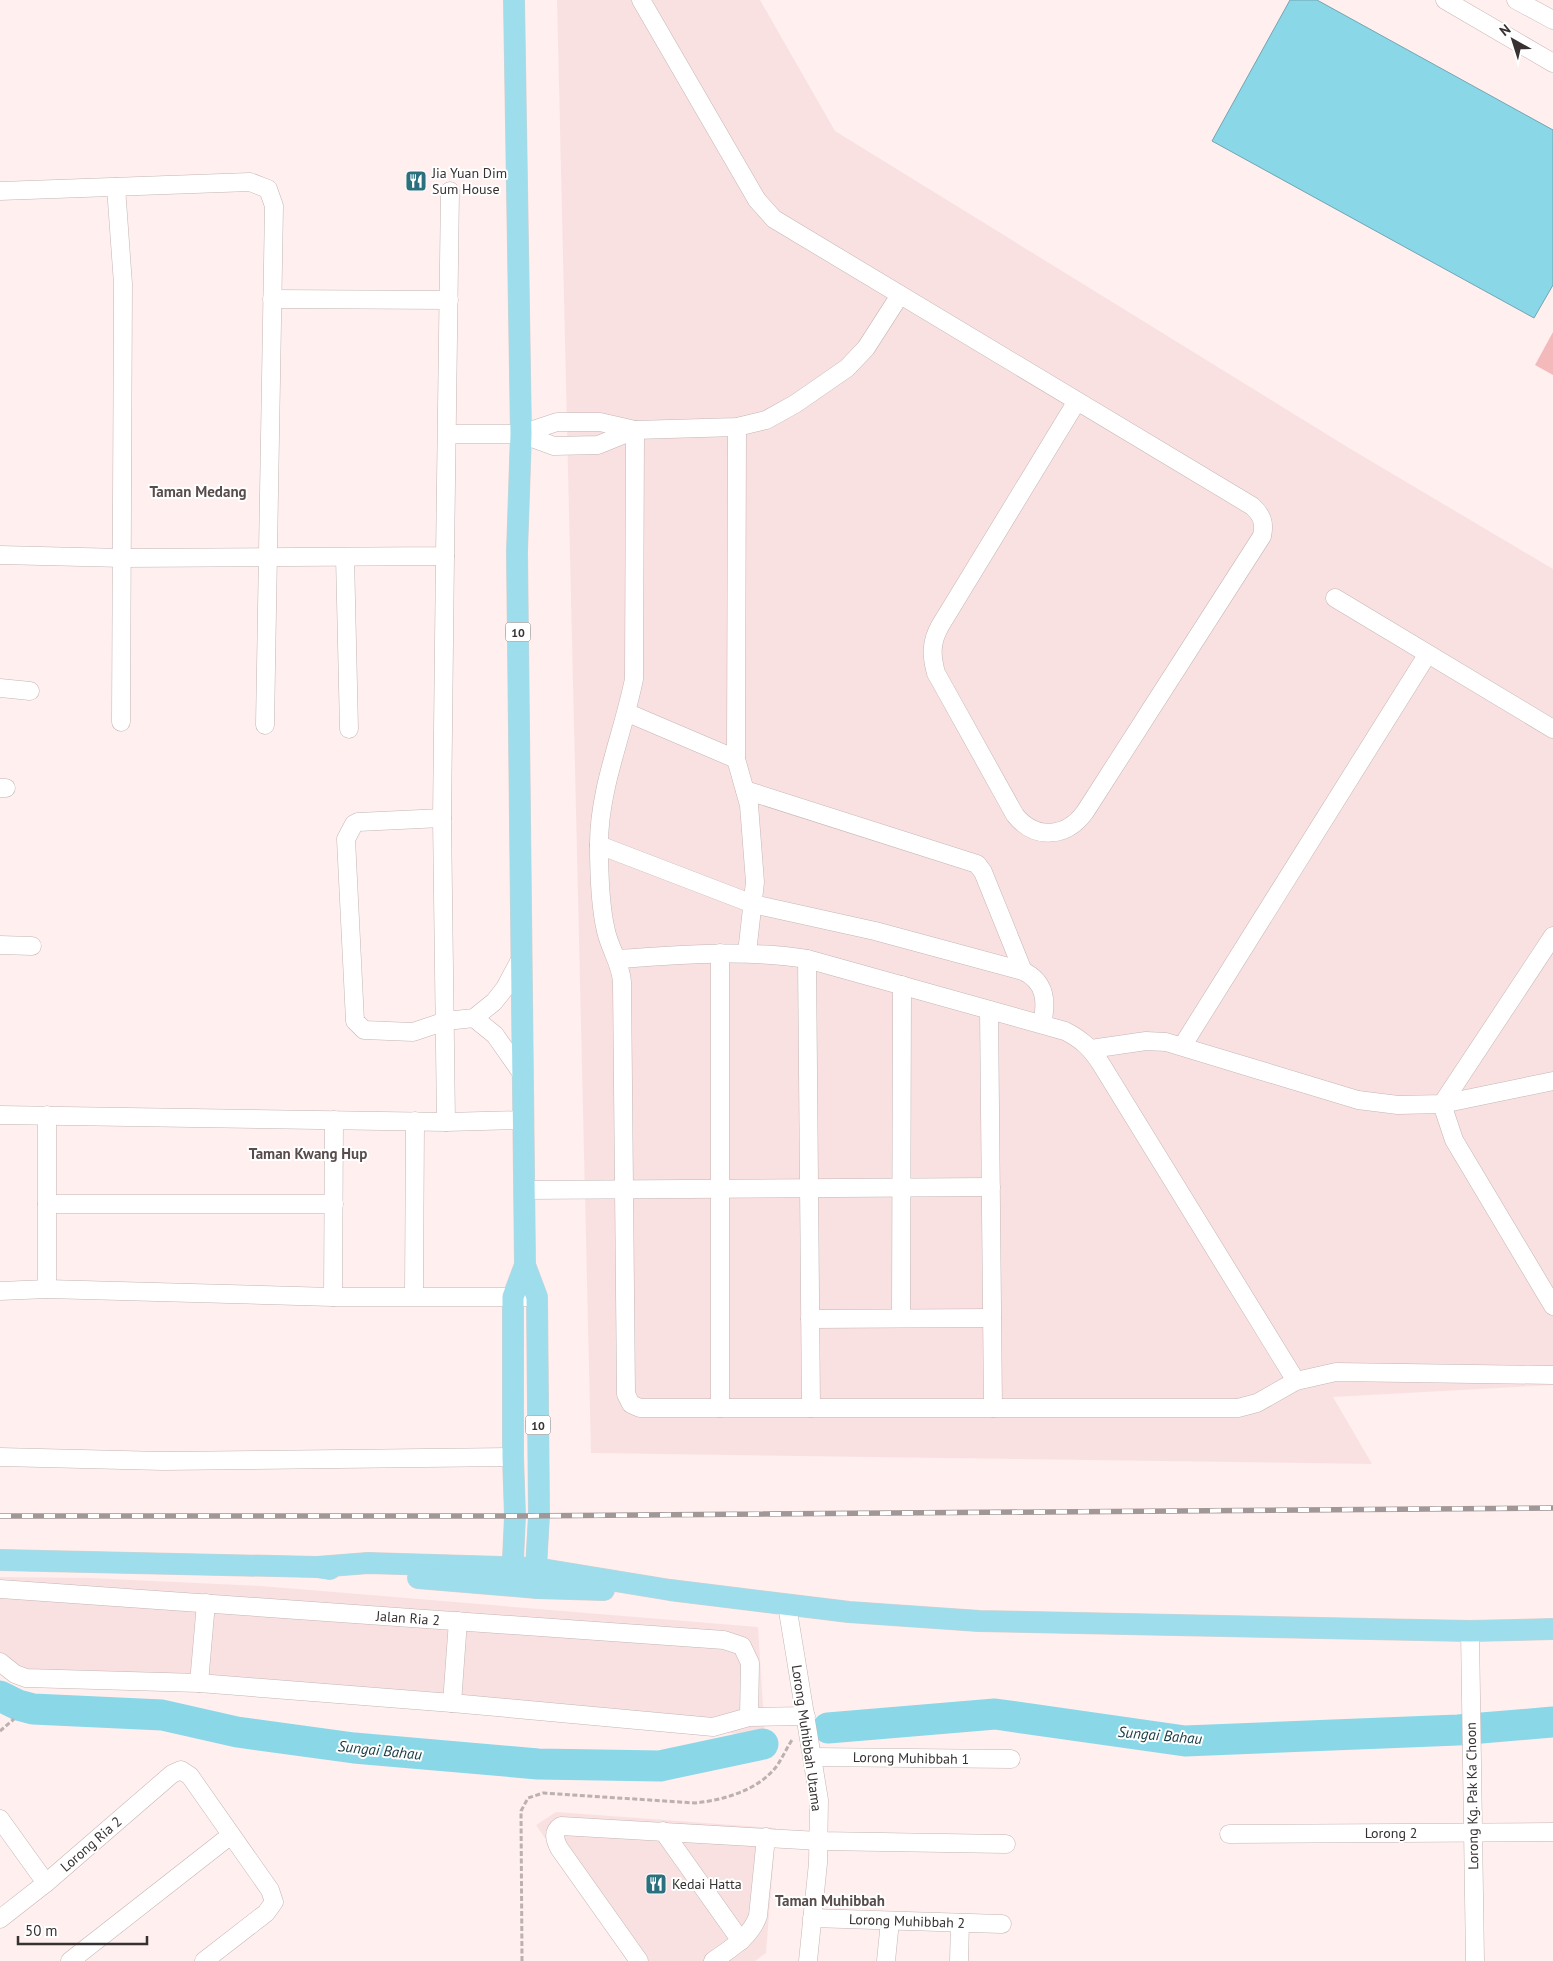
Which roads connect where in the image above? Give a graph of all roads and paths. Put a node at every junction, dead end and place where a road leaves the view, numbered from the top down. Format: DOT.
graph roads {
  1 [pos="514,0"];
  2 [pos="641,0"];
  3 [pos="1445,0"];
  4 [pos="1516,0"];
  5 [pos="1553,20"];
  6 [pos="1553,64"];
  7 [pos="116,187"];
  8 [pos="450,191"];
  9 [pos="0,192"];
  10 [pos="900,295"];
  11 [pos="272,299"];
  12 [pos="449,300"];
  13 [pos="1078,401"];
  14 [pos="737,427"];
  15 [pos="635,430"];
  16 [pos="448,434"];
  17 [pos="521,434"];
  18 [pos="0,555"];
  19 [pos="345,556"];
  20 [pos="445,556"];
  21 [pos="123,558"];
  22 [pos="268,558"];
  23 [pos="1335,598"];
  24 [pos="1427,655"];
  25 [pos="0,688"];
  26 [pos="30,690"];
  27 [pos="628,713"];
  28 [pos="121,722"];
  29 [pos="264,725"];
  30 [pos="349,729"];
  31 [pos="1553,729"];
  32 [pos="736,760"];
  33 [pos="745,790"];
  34 [pos="442,818"];
  35 [pos="599,845"];
  36 [pos="753,904"];
  37 [pos="1553,936"];
  38 [pos="0,945"];
  39 [pos="32,946"];
  40 [pos="720,953"];
  41 [pos="747,953"];
  42 [pos="522,955"];
  43 [pos="807,958"];
  44 [pos="617,960"];
  45 [pos="1023,971"];
  46 [pos="902,985"];
  47 [pos="989,1010"];
  48 [pos="474,1018"];
  49 [pos="446,1021"];
  50 [pos="1042,1024"];
  51 [pos="1183,1045"];
  52 [pos="1091,1049"];
  53 [pos="523,1075"];
  54 [pos="1552,1083"];
  55 [pos="1442,1104"];
  56 [pos="0,1115"];
  57 [pos="47,1115"];
  58 [pos="334,1120"];
  59 [pos="524,1120"];
  60 [pos="415,1121"];
  61 [pos="446,1122"];
  62 [pos="991,1187"];
  63 [pos="809,1188"];
  64 [pos="901,1188"];
  65 [pos="624,1189"];
  66 [pos="722,1189"];
  67 [pos="524,1190"];
  68 [pos="47,1204"];
  69 [pos="334,1204"];
  70 [pos="525,1265"];
  71 [pos="46,1289"];
  72 [pos="0,1291"];
  73 [pos="414,1295"];
  74 [pos="334,1297"];
  75 [pos="513,1297"];
  76 [pos="536,1297"];
  77 [pos="1553,1306"];
  78 [pos="901,1318"];
  79 [pos="992,1318"];
  80 [pos="810,1319"];
  81 [pos="1553,1375"];
  82 [pos="1296,1380"];
  83 [pos="720,1408"];
  84 [pos="811,1408"];
  85 [pos="994,1408"];
  86 [pos="0,1457"];
  87 [pos="513,1457"];
  88 [pos="1,1560"];
  89 [pos="512,1577"];
  90 [pos="536,1578"];
  91 [pos="0,1589"];
  92 [pos="206,1604"];
  93 [pos="787,1605"];
  94 [pos="458,1621"];
  95 [pos="1553,1629"];
  96 [pos="1470,1631"];
  97 [pos="0,1662"];
  98 [pos="199,1683"];
  99 [pos="452,1703"];
  100 [pos="806,1716"];
  101 [pos="750,1717"];
  102 [pos="14,1719"];
  103 [pos="0,1731"];
  104 [pos="812,1757"];
  105 [pos="1011,1759"];
  106 [pos="0,1819"];
  107 [pos="663,1831"];
  108 [pos="1473,1832"];
  109 [pos="1553,1832"];
  110 [pos="1229,1834"];
  111 [pos="231,1835"];
  112 [pos="766,1837"];
  113 [pos="819,1841"];
  114 [pos="1006,1844"];
  115 [pos="46,1883"];
  116 [pos="812,1918"];
  117 [pos="0,1919"];
  118 [pos="890,1920"];
  119 [pos="960,1923"];
  120 [pos="1002,1924"];
  121 [pos="741,1941"];
  122 [pos="70,1961"];
  123 [pos="204,1961"];
  124 [pos="639,1961"];
  125 [pos="713,1961"];
  126 [pos="808,1961"];
  127 [pos="886,1961"];
  128 [pos="959,1961"];
  129 [pos="1474,1961"];
  1 -- 17 [label="main road, 10"];
  2 -- 10 [label="street"];
  3 -- 6 [label="street"];
  4 -- 5 [label="street"];
  7 -- 9 [label="street"];
  7 -- 11 [label="street"];
  7 -- 21 [label="street"];
  8 -- 12 [label="street"];
  10 -- 13 [label="street"];
  10 -- 14 [label="street"];
  11 -- 12 [label="street"];
  11 -- 22 [label="street"];
  12 -- 16 [label="street"];
  13 -- 13 [label="street"];
  14 -- 15 [label="street"];
  14 -- 32 [label="street"];
  15 -- 17 [label="street"];
  15 -- 27 [label="street"];
  16 -- 17 [label="street"];
  16 -- 20 [label="street"];
  17 -- 42 [label="main road, 10"];
  18 -- 21 [label="street"];
  19 -- 20 [label="street"];
  19 -- 22 [label="street"];
  19 -- 30 [label="street"];
  20 -- 34 [label="street"];
  21 -- 22 [label="street"];
  21 -- 28 [label="street"];
  22 -- 29 [label="street"];
  23 -- 24 [label="street"];
  24 -- 31 [label="street"];
  24 -- 51 [label="street"];
  25 -- 26 [label="street"];
  27 -- 32 [label="street"];
  27 -- 35 [label="street"];
  32 -- 33 [label="street"];
  33 -- 36 [label="street"];
  33 -- 45 [label="street"];
  34 -- 49 [label="street"];
  34 -- 49 [label="street"];
  35 -- 36 [label="street"];
  35 -- 44 [label="street"];
  36 -- 41 [label="street"];
  36 -- 45 [label="street"];
  37 -- 55 [label="street"];
  38 -- 39 [label="street"];
  40 -- 41 [label="street"];
  40 -- 44 [label="street"];
  40 -- 66 [label="street"];
  41 -- 43 [label="street"];
  42 -- 48 [label="street"];
  42 -- 53 [label="main road, 10"];
  43 -- 46 [label="street"];
  43 -- 63 [label="street"];
  44 -- 65 [label="street"];
  45 -- 50 [label="street"];
  46 -- 47 [label="street"];
  46 -- 64 [label="street"];
  47 -- 50 [label="street"];
  47 -- 62 [label="street"];
  48 -- 49 [label="street"];
  48 -- 53 [label="street"];
  49 -- 61 [label="street"];
  50 -- 52 [label="street"];
  51 -- 52 [label="street"];
  51 -- 55 [label="street"];
  52 -- 82 [label="street"];
  53 -- 59 [label="main road, 10"];
  54 -- 55 [label="street"];
  55 -- 77 [label="street"];
  56 -- 57 [label="street"];
  57 -- 58 [label="street"];
  57 -- 68 [label="street"];
  58 -- 60 [label="street"];
  58 -- 69 [label="street"];
  59 -- 61 [label="street"];
  59 -- 67 [label="main road, 10"];
  60 -- 61 [label="street"];
  60 -- 73 [label="street"];
  62 -- 64 [label="street"];
  62 -- 79 [label="street"];
  63 -- 64 [label="street"];
  63 -- 66 [label="street"];
  63 -- 80 [label="street"];
  64 -- 78 [label="street"];
  65 -- 66 [label="street"];
  65 -- 67 [label="street"];
  65 -- 83 [label="street"];
  66 -- 83 [label="street"];
  67 -- 70 [label="main road, 10"];
  68 -- 69 [label="street"];
  68 -- 71 [label="street"];
  69 -- 74 [label="street"];
  70 -- 75 [label="main road, 10"];
  70 -- 76 [label="main road, 10"];
  71 -- 72 [label="street"];
  71 -- 74 [label="street"];
  73 -- 74 [label="street"];
  73 -- 75 [label="street"];
  75 -- 76 [label="street"];
  75 -- 87 [label="main road, 10"];
  76 -- 90 [label="main road, 10"];
  78 -- 79 [label="street"];
  78 -- 80 [label="street"];
  79 -- 85 [label="street"];
  80 -- 84 [label="street"];
  81 -- 82 [label="street"];
  82 -- 85 [label="street"];
  83 -- 84 [label="street"];
  84 -- 85 [label="street"];
  86 -- 87 [label="street"];
  87 -- 89 [label="main road, 10"];
  88 -- 89 [label="main road"];
  88 -- 91 [label="street"];
  89 -- 90 [label="main road"];
  90 -- 93 [label="main road"];
  91 -- 92 [label="street, Jalan Ria 2"];
  92 -- 94 [label="street, Jalan Ria 2"];
  92 -- 98 [label="street"];
  93 -- 96 [label="main road"];
  93 -- 100 [label="street, Lorong Muhibbah Utama"];
  94 -- 99 [label="street"];
  94 -- 101 [label="street, Jalan Ria 2"];
  95 -- 96 [label="main road"];
  96 -- 108 [label="street, Lorong Kg. Pak Ka Choon"];
  97 -- 98 [label="street"];
  98 -- 99 [label="street"];
  99 -- 101 [label="street"];
  100 -- 101 [label="street"];
  100 -- 104 [label="street, Lorong Muhibbah Utama"];
  102 -- 103 [label="path"];
  104 -- 105 [label="street, Lorong Muhibbah 1"];
  104 -- 113 [label="street, Lorong Muhibbah Utama"];
  106 -- 115 [label="street"];
  107 -- 112 [label="street"];
  107 -- 121 [label="street"];
  107 -- 124 [label="street"];
  108 -- 109 [label="street, Lorong 2"];
  108 -- 110 [label="street, Lorong 2"];
  108 -- 129 [label="street, Lorong Kg. Pak Ka Choon"];
  111 -- 115 [label="street, Lorong Ria 2"];
  111 -- 122 [label="street"];
  111 -- 123 [label="street"];
  112 -- 113 [label="street"];
  112 -- 121 [label="street"];
  113 -- 114 [label="street"];
  113 -- 116 [label="street, Lorong Muhibbah Utama"];
  115 -- 117 [label="street, Lorong Ria 2"];
  116 -- 118 [label="street, Lorong Muhibbah 2"];
  116 -- 126 [label="street, Lorong Muhibbah Utama"];
  118 -- 119 [label="street, Lorong Muhibbah 2"];
  118 -- 127 [label="street"];
  119 -- 120 [label="street, Lorong Muhibbah 2"];
  119 -- 128 [label="street"];
  121 -- 125 [label="street"];
}
